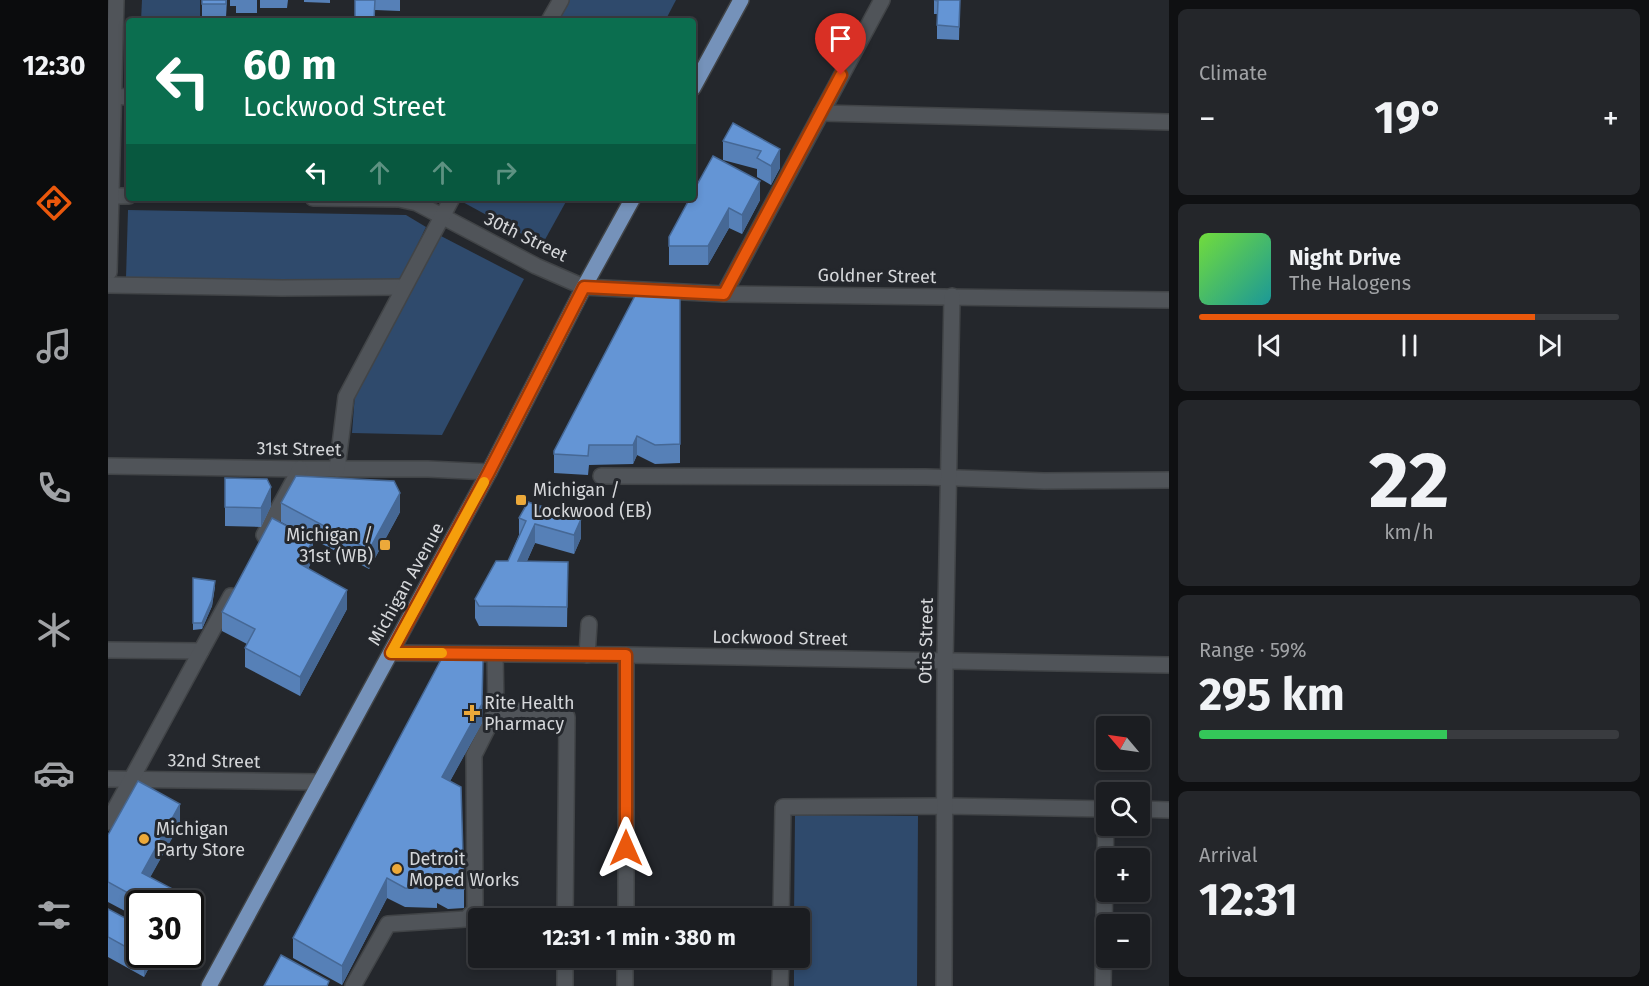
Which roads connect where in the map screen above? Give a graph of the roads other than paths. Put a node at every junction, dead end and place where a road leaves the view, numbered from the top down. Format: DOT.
graph roads {
  1 [pos="116,0"];
  2 [pos="561,0"];
  3 [pos="741,0"];
  4 [pos="882,0"];
  5 [pos="551,18"];
  6 [pos="696,82"];
  7 [pos="117,96"];
  8 [pos="821,113"];
  9 [pos="1169,122"];
  10 [pos="110,196"];
  11 [pos="126,196"];
  12 [pos="408,201"];
  13 [pos="450,201"];
  14 [pos="631,201"];
  15 [pos="442,216"];
  16 [pos="109,278"];
  17 [pos="404,287"];
  18 [pos="584,287"];
  19 [pos="724,294"];
  20 [pos="952,296"];
  21 [pos="1169,300"];
  22 [pos="108,466"];
  23 [pos="300,469"];
  24 [pos="337,470"];
  25 [pos="489,472"];
  26 [pos="601,476"];
  27 [pos="948,478"];
  28 [pos="1169,480"];
  29 [pos="256,550"];
  30 [pos="239,580"];
  31 [pos="589,624"];
  32 [pos="108,650"];
  33 [pos="201,651"];
  34 [pos="391,653"];
  35 [pos="495,654"];
  36 [pos="586,655"];
  37 [pos="626,655"];
  38 [pos="945,661"];
  39 [pos="1169,665"];
  40 [pos="496,711"];
  41 [pos="108,779"];
  42 [pos="131,779"];
  43 [pos="320,782"];
  44 [pos="945,806"];
  45 [pos="1096,808"];
  46 [pos="1150,809"];
  47 [pos="1169,810"];
  48 [pos="108,822"];
  49 [pos="1106,836"];
  50 [pos="566,908"];
  51 [pos="626,908"];
  52 [pos="781,908"];
  53 [pos="565,968"];
  54 [pos="625,968"];
  55 [pos="781,968"];
  56 [pos="209,986"];
  57 [pos="353,986"];
  58 [pos="565,986"];
  59 [pos="625,986"];
  60 [pos="780,986"];
  61 [pos="944,986"];
  62 [pos="1103,986"];
  1 -- 7 [label="street"];
  2 -- 5 [label="street"];
  3 -- 6 [label="main road"];
  4 -- 8 [label="street"];
  7 -- 10 [label="street"];
  8 -- 9 [label="street"];
  8 -- 19 [label="street"];
  10 -- 11 [label="street"];
  10 -- 16 [label="street"];
  12 -- 15 [label="street, 30th Street"];
  13 -- 15 [label="street"];
  14 -- 18 [label="main road, Michigan Avenue"];
  15 -- 17 [label="street"];
  15 -- 18 [label="street, 30th Street"];
  16 -- 17 [label="street"];
  17 -- 24 [label="street"];
  18 -- 19 [label="street, Goldner Street"];
  18 -- 25 [label="main road, Michigan Avenue"];
  19 -- 20 [label="street, Goldner Street"];
  20 -- 21 [label="street, Goldner Street"];
  20 -- 27 [label="street, Otis Street"];
  22 -- 23 [label="street, 31st Street"];
  23 -- 24 [label="street, 31st Street"];
  23 -- 29 [label="street"];
  24 -- 25 [label="street, 31st Street"];
  25 -- 34 [label="main road, Michigan Avenue"];
  26 -- 27 [label="street"];
  27 -- 28 [label="street"];
  27 -- 38 [label="street, Otis Street"];
  30 -- 33 [label="street"];
  31 -- 36 [label="street"];
  32 -- 33 [label="street"];
  33 -- 42 [label="street"];
  34 -- 35 [label="street, Lockwood Street"];
  34 -- 43 [label="main road, Michigan Avenue"];
  35 -- 36 [label="street, Lockwood Street"];
  35 -- 40 [label="street"];
  36 -- 37 [label="street, Lockwood Street"];
  37 -- 38 [label="street, Lockwood Street"];
  37 -- 51 [label="street"];
  38 -- 39 [label="street, Lockwood Street"];
  38 -- 44 [label="street, Otis Street"];
  40 -- 50 [label="street"];
  40 -- 57 [label="street"];
  41 -- 42 [label="street, 32nd Street"];
  42 -- 43 [label="street, 32nd Street"];
  42 -- 48 [label="street"];
  43 -- 56 [label="main road, Michigan Avenue"];
  44 -- 45 [label="street"];
  44 -- 52 [label="street"];
  44 -- 61 [label="street, Otis Street"];
  46 -- 47 [label="street"];
  49 -- 62 [label="street"];
  53 -- 58 [label="street"];
  54 -- 59 [label="street"];
  55 -- 60 [label="street"];
}
